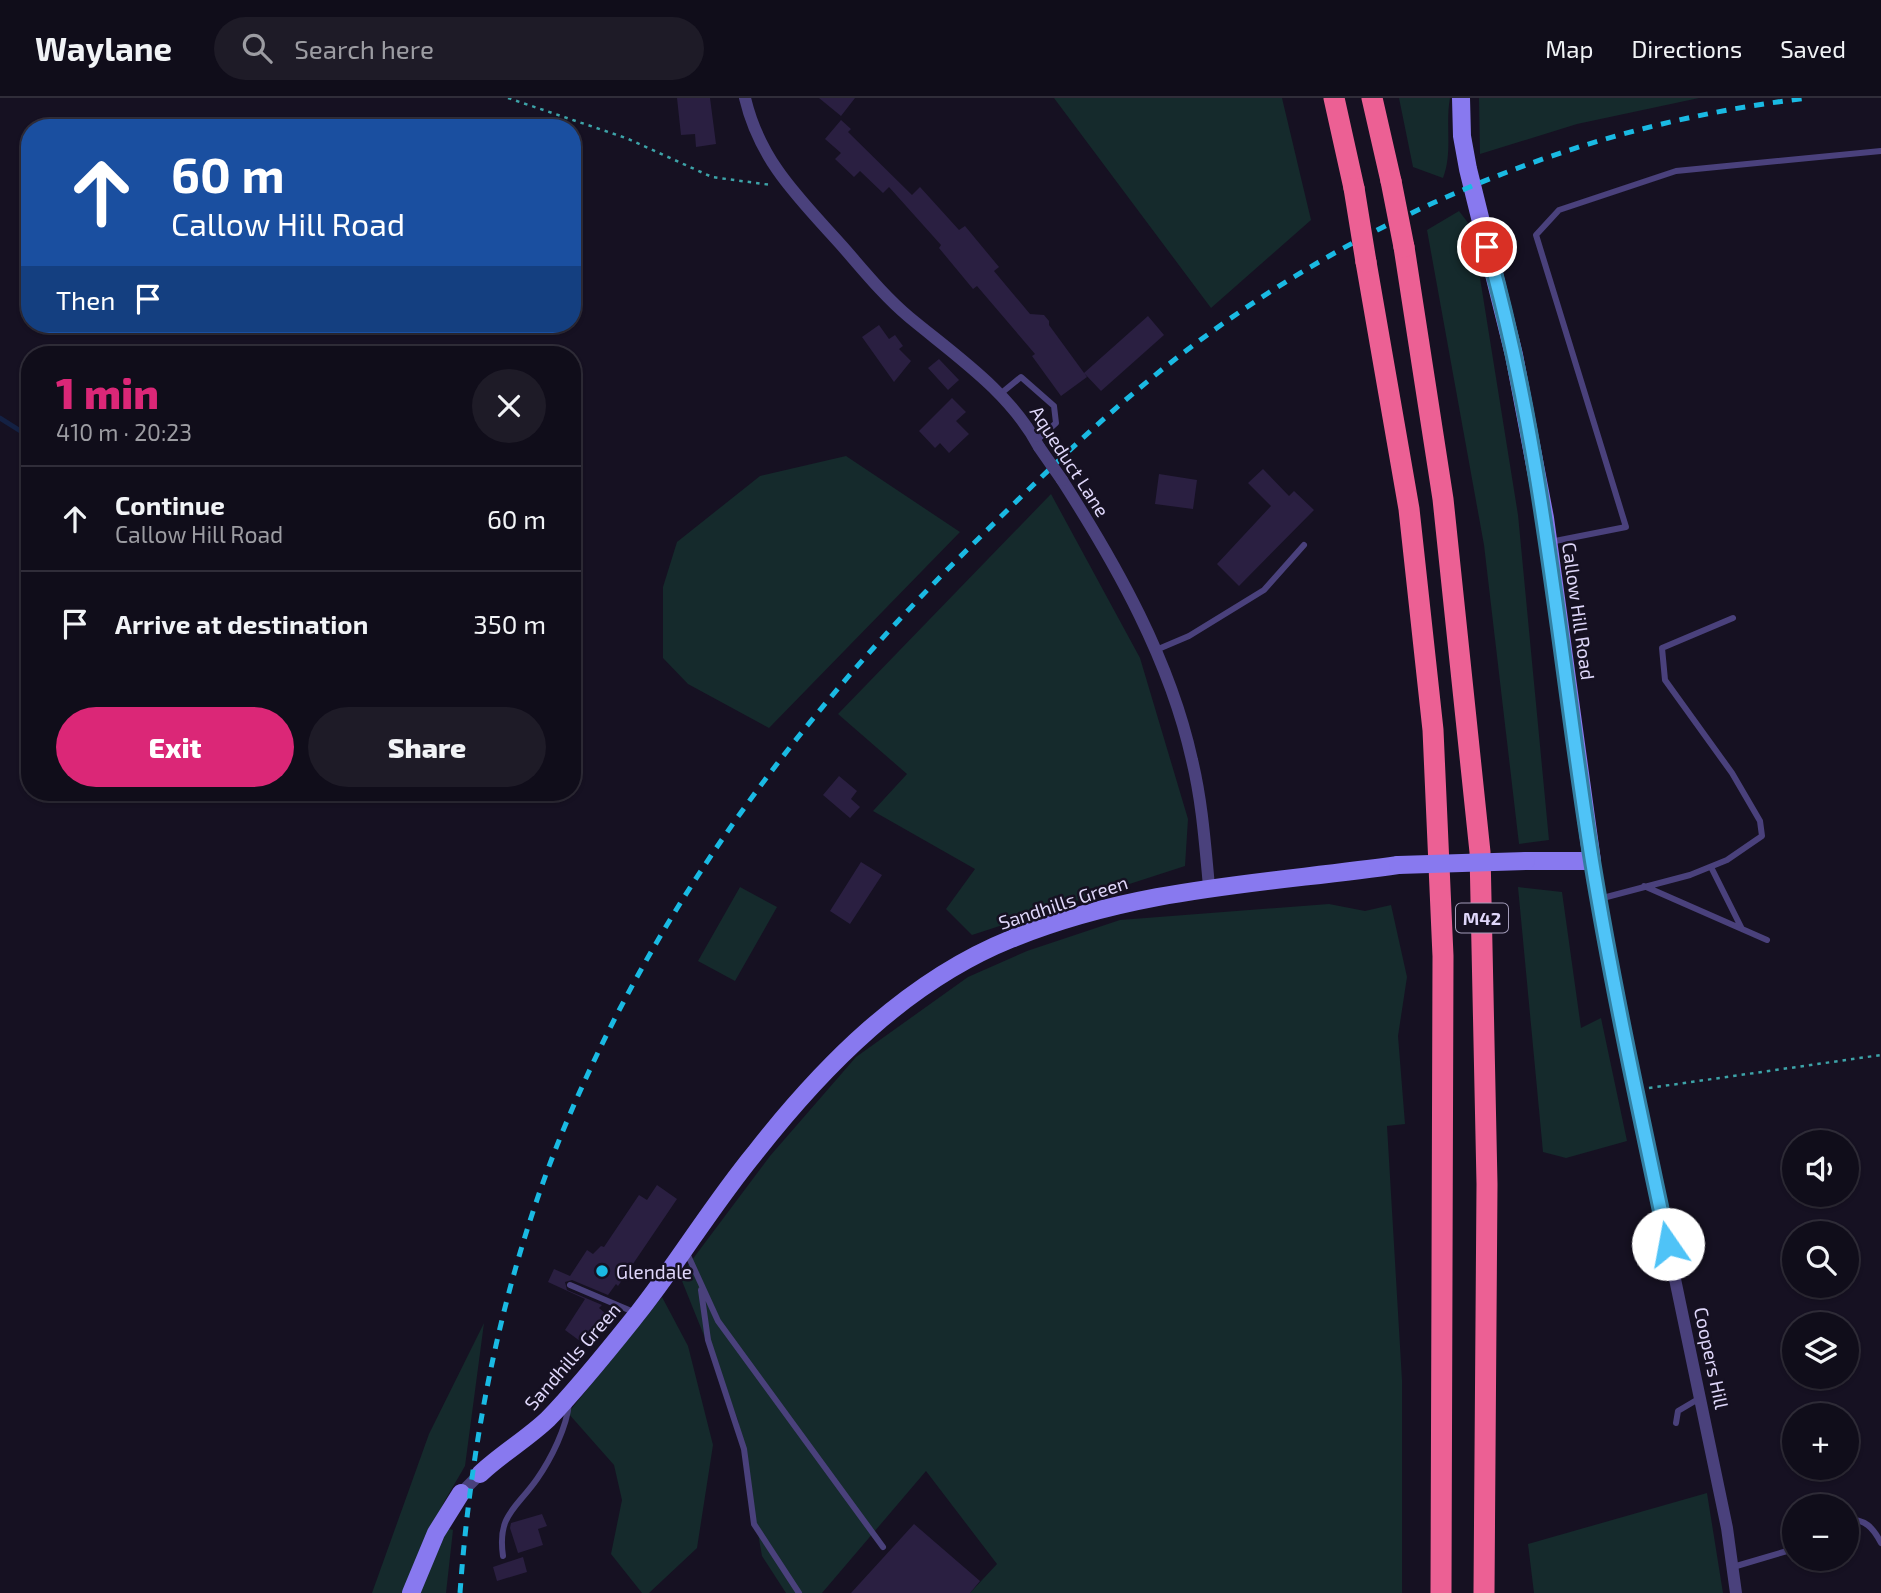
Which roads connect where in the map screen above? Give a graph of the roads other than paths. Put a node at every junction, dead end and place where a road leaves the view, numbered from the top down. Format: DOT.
graph roads {
  1 [pos="745,98"];
  2 [pos="1334,98"];
  3 [pos="1372,98"];
  4 [pos="1461,98"];
  5 [pos="1881,151"];
  6 [pos="999,395"];
  7 [pos="1037,444"];
  8 [pos="1549,543"];
  9 [pos="1304,545"];
  10 [pos="1733,618"];
  11 [pos="1154,651"];
  12 [pos="1592,861"];
  13 [pos="1711,867"];
  14 [pos="1209,886"];
  15 [pos="1642,886"];
  16 [pos="1599,899"];
  17 [pos="1742,929"];
  18 [pos="1767,940"];
  19 [pos="1636,1090"];
  20 [pos="685,1249"];
  21 [pos="700,1281"];
  22 [pos="570,1285"];
  23 [pos="637,1314"];
  24 [pos="570,1393"];
  25 [pos="1700,1398"];
  26 [pos="1676,1423"];
  27 [pos="480,1474"];
  28 [pos="461,1493"];
  29 [pos="1859,1521"];
  30 [pos="1881,1543"];
  31 [pos="883,1547"];
  32 [pos="1782,1553"];
  33 [pos="503,1556"];
  34 [pos="1733,1567"];
  35 [pos="411,1593"];
  36 [pos="799,1593"];
  37 [pos="1441,1593"];
  38 [pos="1484,1593"];
  39 [pos="1736,1593"];
  1 -- 6 [label="street, Aqueduct Lane"];
  2 -- 37 [label="highway, M42, bridge"];
  3 -- 38 [label="highway, M42, bridge"];
  4 -- 8 [label="street, Callow Hill Road"];
  5 -- 8 [label="lane"];
  6 -- 7 [label="street, Aqueduct Lane"];
  6 -- 7 [label="lane"];
  7 -- 11 [label="street, Aqueduct Lane, bridge"];
  8 -- 12 [label="street, Callow Hill Road"];
  9 -- 11 [label="lane"];
  10 -- 13 [label="lane"];
  11 -- 14 [label="street, Aqueduct Lane"];
  12 -- 14 [label="street, Sandhills Green, bridge"];
  12 -- 16 [label="street, Callow Hill Road"];
  13 -- 15 [label="lane"];
  13 -- 17 [label="lane"];
  14 -- 20 [label="street, Sandhills Green"];
  15 -- 16 [label="lane"];
  15 -- 17 [label="lane"];
  16 -- 19 [label="street, Callow Hill Road"];
  17 -- 18 [label="lane"];
  19 -- 25 [label="street, Coopers Hill"];
  20 -- 21 [label="lane"];
  20 -- 23 [label="street, Sandhills Green"];
  21 -- 31 [label="lane"];
  21 -- 36 [label="lane"];
  22 -- 23 [label="lane"];
  23 -- 24 [label="street, Sandhills Green"];
  24 -- 27 [label="street, Sandhills Green"];
  24 -- 33 [label="lane"];
  25 -- 26 [label="lane"];
  25 -- 34 [label="street, Coopers Hill"];
  27 -- 28 [label="street"];
  28 -- 35 [label="street"];
  29 -- 30 [label="lane"];
  32 -- 34 [label="lane"];
  34 -- 39 [label="street, Coopers Hill"];
}
